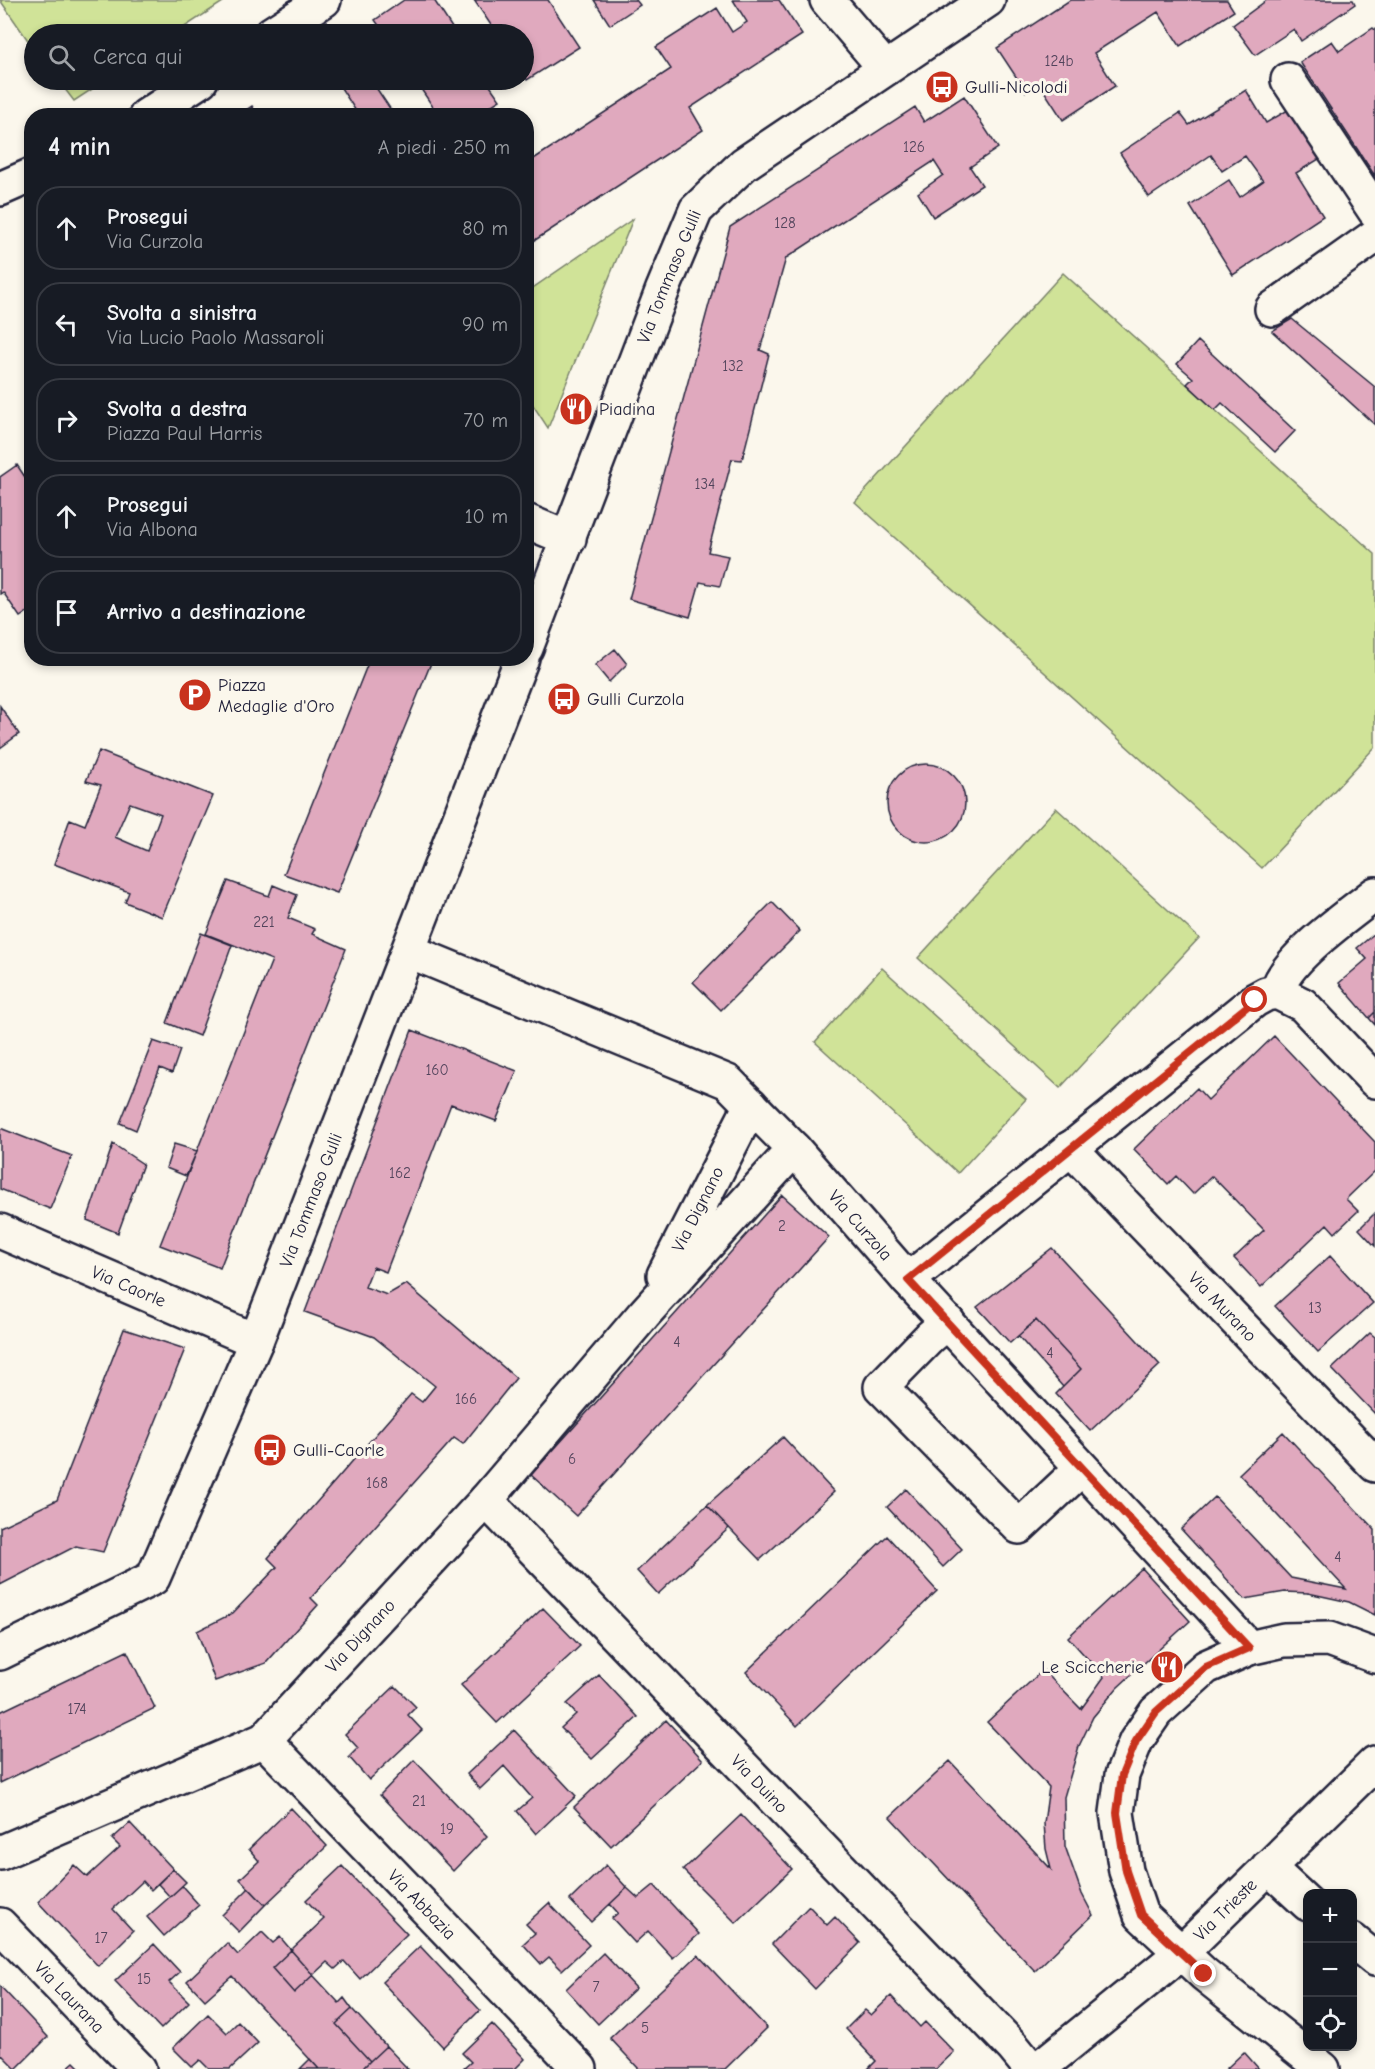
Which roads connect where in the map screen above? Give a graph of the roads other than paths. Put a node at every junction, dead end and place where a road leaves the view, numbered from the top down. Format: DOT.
graph roads {
  1 [pos="324,0"];
  2 [pos="827,0"];
  3 [pos="988,0"];
  4 [pos="287,24"];
  5 [pos="885,68"];
  6 [pos="1288,80"];
  7 [pos="186,90"];
  8 [pos="158,108"];
  9 [pos="24,178"];
  10 [pos="0,189"];
  11 [pos="1375,211"];
  12 [pos="1375,236"];
  13 [pos="1272,309"];
  14 [pos="534,524"];
  15 [pos="569,539"];
  16 [pos="534,628"];
  17 [pos="519,666"];
  18 [pos="1375,894"];
  19 [pos="409,951"];
  20 [pos="1276,992"];
  21 [pos="1375,1081"];
  22 [pos="751,1105"];
  23 [pos="794,1149"];
  24 [pos="1070,1149"];
  25 [pos="0,1231"];
  26 [pos="928,1302"];
  27 [pos="644,1314"];
  28 [pos="256,1341"];
  29 [pos="1375,1465"];
  30 [pos="1081,1469"];
  31 [pos="486,1500"];
  32 [pos="1249,1648"];
  33 [pos="0,1653"];
  34 [pos="1375,1656"];
  35 [pos="264,1740"];
  36 [pos="1375,1763"];
  37 [pos="0,1853"];
  38 [pos="1268,1867"];
  39 [pos="1303,1899"];
  40 [pos="0,1925"];
  41 [pos="1356,1943"];
  42 [pos="1181,1953"];
  43 [pos="1375,1959"];
  44 [pos="139,2069"];
  45 [pos="580,2069"];
  46 [pos="1031,2069"];
  47 [pos="1038,2069"];
  48 [pos="1323,2069"];
  1 -- 4 [label="street"];
  2 -- 5 [label="street"];
  3 -- 5 [label="street, Via Tommaso Gulli"];
  5 -- 15 [label="street, Via Tommaso Gulli"];
  6 -- 11 [label="street"];
  7 -- 8 [label="street"];
  9 -- 10 [label="street"];
  12 -- 13 [label="street"];
  14 -- 15 [label="street"];
  15 -- 16 [label="street, Via Tommaso Gulli"];
  17 -- 19 [label="street, Via Tommaso Gulli"];
  18 -- 20 [label="street"];
  19 -- 22 [label="street, Via Curzola"];
  19 -- 28 [label="street, Via Tommaso Gulli"];
  20 -- 21 [label="street"];
  20 -- 24 [label="street"];
  22 -- 23 [label="street, Via Curzola"];
  22 -- 27 [label="street, Via Dignano"];
  23 -- 26 [label="street, Via Curzola"];
  23 -- 27 [label="street, Via Dignano"];
  24 -- 26 [label="street"];
  24 -- 29 [label="street, Via Murano"];
  25 -- 28 [label="street, Via Caorle"];
  26 -- 30 [label="street, Via Curzola"];
  26 -- 30 [label="street"];
  27 -- 31 [label="street, Via Dignano"];
  28 -- 33 [label="street, Via Tommaso Gulli"];
  30 -- 32 [label="street, Via Curzola"];
  31 -- 35 [label="street, Via Dignano"];
  31 -- 46 [label="street, Via Duino"];
  32 -- 34 [label="street"];
  32 -- 42 [label="street"];
  35 -- 37 [label="street, Via Dignano"];
  35 -- 45 [label="street, Via Abbazia"];
  36 -- 38 [label="street, Via Trieste"];
  38 -- 39 [label="street"];
  38 -- 42 [label="street, Via Trieste"];
  40 -- 44 [label="street, Via Laurana"];
  41 -- 43 [label="street"];
  42 -- 47 [label="street, Via Trieste"];
  42 -- 48 [label="street"];
}
